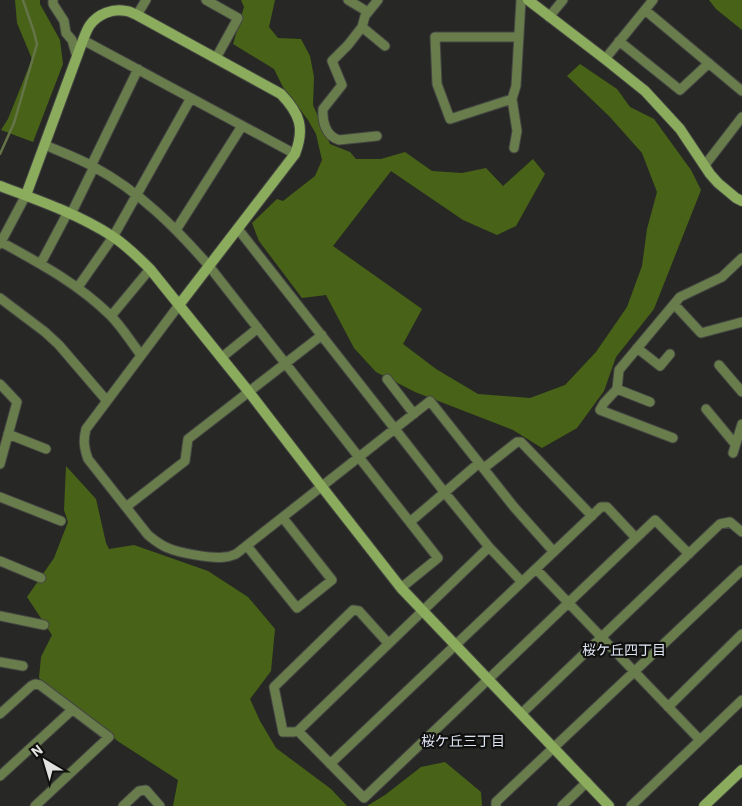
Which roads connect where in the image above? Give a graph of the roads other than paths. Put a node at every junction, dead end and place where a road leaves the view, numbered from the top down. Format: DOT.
graph roads {
  1 [pos="53,0"];
  2 [pos="146,0"];
  3 [pos="206,0"];
  4 [pos="348,0"];
  5 [pos="378,0"];
  6 [pos="520,0"];
  7 [pos="528,0"];
  8 [pos="563,0"];
  9 [pos="653,0"];
  10 [pos="645,10"];
  11 [pos="368,12"];
  12 [pos="138,15"];
  13 [pos="550,17"];
  14 [pos="362,28"];
  15 [pos="518,37"];
  16 [pos="83,40"];
  17 [pos="619,41"];
  18 [pos="385,46"];
  19 [pos="76,57"];
  20 [pos="216,58"];
  21 [pos="605,58"];
  22 [pos="709,63"];
  23 [pos="138,69"];
  24 [pos="742,91"];
  25 [pos="191,98"];
  26 [pos="512,99"];
  27 [pos="742,117"];
  28 [pos="242,126"];
  29 [pos="377,136"];
  30 [pos="45,145"];
  31 [pos="514,148"];
  32 [pos="295,154"];
  33 [pos="705,165"];
  34 [pos="93,166"];
  35 [pos="0,186"];
  36 [pos="138,194"];
  37 [pos="26,195"];
  38 [pos="742,201"];
  39 [pos="69,213"];
  40 [pos="238,229"];
  41 [pos="176,230"];
  42 [pos="113,237"];
  43 [pos="0,243"];
  44 [pos="742,258"];
  45 [pos="41,263"];
  46 [pos="209,266"];
  47 [pos="150,269"];
  48 [pos="78,287"];
  49 [pos="0,298"];
  50 [pos="674,304"];
  51 [pos="179,305"];
  52 [pos="111,316"];
  53 [pos="742,322"];
  54 [pos="258,328"];
  55 [pos="322,335"];
  56 [pos="637,348"];
  57 [pos="670,354"];
  58 [pos="141,355"];
  59 [pos="221,358"];
  60 [pos="285,363"];
  61 [pos="719,365"];
  62 [pos="387,379"];
  63 [pos="0,384"];
  64 [pos="617,389"];
  65 [pos="249,392"];
  66 [pos="742,392"];
  67 [pos="107,400"];
  68 [pos="650,402"];
  69 [pos="706,409"];
  70 [pos="414,414"];
  71 [pos="742,424"];
  72 [pos="395,428"];
  73 [pos="8,434"];
  74 [pos="673,438"];
  75 [pos="46,450"];
  76 [pos="359,457"];
  77 [pos="0,464"];
  78 [pos="481,466"];
  79 [pos="322,487"];
  80 [pos="445,493"];
  81 [pos="0,498"];
  82 [pos="126,507"];
  83 [pos="592,516"];
  84 [pos="282,518"];
  85 [pos="61,521"];
  86 [pos="410,522"];
  87 [pos="742,532"];
  88 [pos="636,538"];
  89 [pos="247,546"];
  90 [pos="489,547"];
  91 [pos="554,552"];
  92 [pos="689,554"];
  93 [pos="0,561"];
  94 [pos="536,569"];
  95 [pos="742,570"];
  96 [pos="41,578"];
  97 [pos="522,582"];
  98 [pos="401,588"];
  99 [pos="568,603"];
  100 [pos="422,610"];
  101 [pos="0,616"];
  102 [pos="44,625"];
  103 [pos="742,634"];
  104 [pos="602,638"];
  105 [pos="388,643"];
  106 [pos="456,645"];
  107 [pos="0,662"];
  108 [pos="23,666"];
  109 [pos="634,672"];
  110 [pos="488,679"];
  111 [pos="740,705"];
  112 [pos="668,706"];
  113 [pos="72,710"];
  114 [pos="0,714"];
  115 [pos="521,714"];
  116 [pos="298,731"];
  117 [pos="700,740"];
  118 [pos="554,748"];
  119 [pos="330,764"];
  120 [pos="742,770"];
  121 [pos="0,776"];
  122 [pos="587,782"];
  123 [pos="35,806"];
  124 [pos="123,806"];
  125 [pos="160,806"];
  126 [pos="496,806"];
  127 [pos="562,806"];
  128 [pos="609,806"];
  129 [pos="631,806"];
  130 [pos="704,806"];
  1 -- 19 [label="street"];
  2 -- 12 [label="street"];
  3 -- 20 [label="street"];
  4 -- 11 [label="street"];
  5 -- 11 [label="street"];
  6 -- 15 [label="street"];
  7 -- 13 [label="street"];
  8 -- 13 [label="street"];
  9 -- 10 [label="street"];
  10 -- 17 [label="street"];
  10 -- 22 [label="street"];
  11 -- 14 [label="street"];
  12 -- 16 [label="street"];
  12 -- 20 [label="street"];
  13 -- 21 [label="street"];
  14 -- 18 [label="street"];
  14 -- 29 [label="street"];
  15 -- 26 [label="street"];
  15 -- 26 [label="street"];
  16 -- 19 [label="street"];
  16 -- 23 [label="street"];
  17 -- 21 [label="street"];
  17 -- 22 [label="street"];
  19 -- 30 [label="street"];
  20 -- 32 [label="street"];
  21 -- 33 [label="street"];
  22 -- 24 [label="street"];
  23 -- 25 [label="street"];
  23 -- 34 [label="street"];
  25 -- 28 [label="street"];
  25 -- 36 [label="street"];
  26 -- 31 [label="street"];
  27 -- 33 [label="street"];
  28 -- 32 [label="street"];
  28 -- 41 [label="street"];
  30 -- 34 [label="street"];
  30 -- 37 [label="street"];
  32 -- 40 [label="street"];
  33 -- 38 [label="street"];
  34 -- 36 [label="street"];
  34 -- 39 [label="street"];
  35 -- 37 [label="street"];
  36 -- 41 [label="street"];
  36 -- 42 [label="street"];
  37 -- 39 [label="street"];
  37 -- 43 [label="street"];
  39 -- 42 [label="street"];
  39 -- 45 [label="street"];
  40 -- 46 [label="street"];
  40 -- 55 [label="street"];
  41 -- 46 [label="street"];
  42 -- 47 [label="street"];
  42 -- 48 [label="street"];
  43 -- 45 [label="street"];
  44 -- 50 [label="street"];
  45 -- 48 [label="street"];
  46 -- 51 [label="street"];
  46 -- 54 [label="street"];
  47 -- 51 [label="street"];
  47 -- 52 [label="street"];
  48 -- 52 [label="street"];
  49 -- 67 [label="street"];
  50 -- 53 [label="street"];
  50 -- 56 [label="street"];
  51 -- 58 [label="street"];
  51 -- 59 [label="street"];
  52 -- 58 [label="street"];
  54 -- 59 [label="street"];
  54 -- 60 [label="street"];
  55 -- 60 [label="street"];
  55 -- 72 [label="street"];
  56 -- 57 [label="street"];
  56 -- 64 [label="street"];
  58 -- 67 [label="street"];
  59 -- 65 [label="street"];
  60 -- 65 [label="street"];
  60 -- 76 [label="street"];
  61 -- 66 [label="street"];
  62 -- 70 [label="street"];
  63 -- 73 [label="street"];
  64 -- 68 [label="street"];
  64 -- 74 [label="street"];
  65 -- 79 [label="street"];
  65 -- 82 [label="street"];
  67 -- 82 [label="street"];
  69 -- 71 [label="street"];
  70 -- 72 [label="street"];
  70 -- 78 [label="street"];
  72 -- 76 [label="street"];
  72 -- 80 [label="street"];
  73 -- 75 [label="street"];
  73 -- 77 [label="street"];
  76 -- 79 [label="street"];
  76 -- 86 [label="street"];
  78 -- 80 [label="street"];
  78 -- 83 [label="street"];
  78 -- 91 [label="street"];
  79 -- 84 [label="street"];
  79 -- 98 [label="street"];
  80 -- 86 [label="street"];
  80 -- 90 [label="street"];
  81 -- 85 [label="street"];
  82 -- 89 [label="street"];
  83 -- 88 [label="street"];
  83 -- 91 [label="street"];
  84 -- 89 [label="street"];
  84 -- 89 [label="street"];
  86 -- 98 [label="street"];
  87 -- 92 [label="street"];
  88 -- 92 [label="street"];
  88 -- 99 [label="street"];
  90 -- 97 [label="street"];
  90 -- 100 [label="street"];
  91 -- 94 [label="street"];
  92 -- 104 [label="street"];
  93 -- 96 [label="street"];
  94 -- 97 [label="street"];
  94 -- 99 [label="street"];
  95 -- 109 [label="street"];
  97 -- 106 [label="street"];
  98 -- 100 [label="street"];
  99 -- 104 [label="street"];
  99 -- 110 [label="street"];
  100 -- 105 [label="street"];
  100 -- 106 [label="street"];
  101 -- 102 [label="street"];
  103 -- 112 [label="street"];
  104 -- 109 [label="street"];
  104 -- 115 [label="street"];
  105 -- 116 [label="street"];
  105 -- 116 [label="street"];
  106 -- 110 [label="street"];
  106 -- 119 [label="street"];
  107 -- 108 [label="street"];
  109 -- 112 [label="street"];
  109 -- 118 [label="street"];
  110 -- 115 [label="street"];
  110 -- 119 [label="street"];
  111 -- 117 [label="street"];
  112 -- 117 [label="street"];
  113 -- 114 [label="street"];
  113 -- 121 [label="street"];
  113 -- 123 [label="street"];
  115 -- 118 [label="street"];
  116 -- 119 [label="street"];
  117 -- 129 [label="street"];
  118 -- 122 [label="street"];
  118 -- 126 [label="street"];
  120 -- 130 [label="street"];
  122 -- 127 [label="street"];
  122 -- 128 [label="street"];
  124 -- 125 [label="street"];
}
